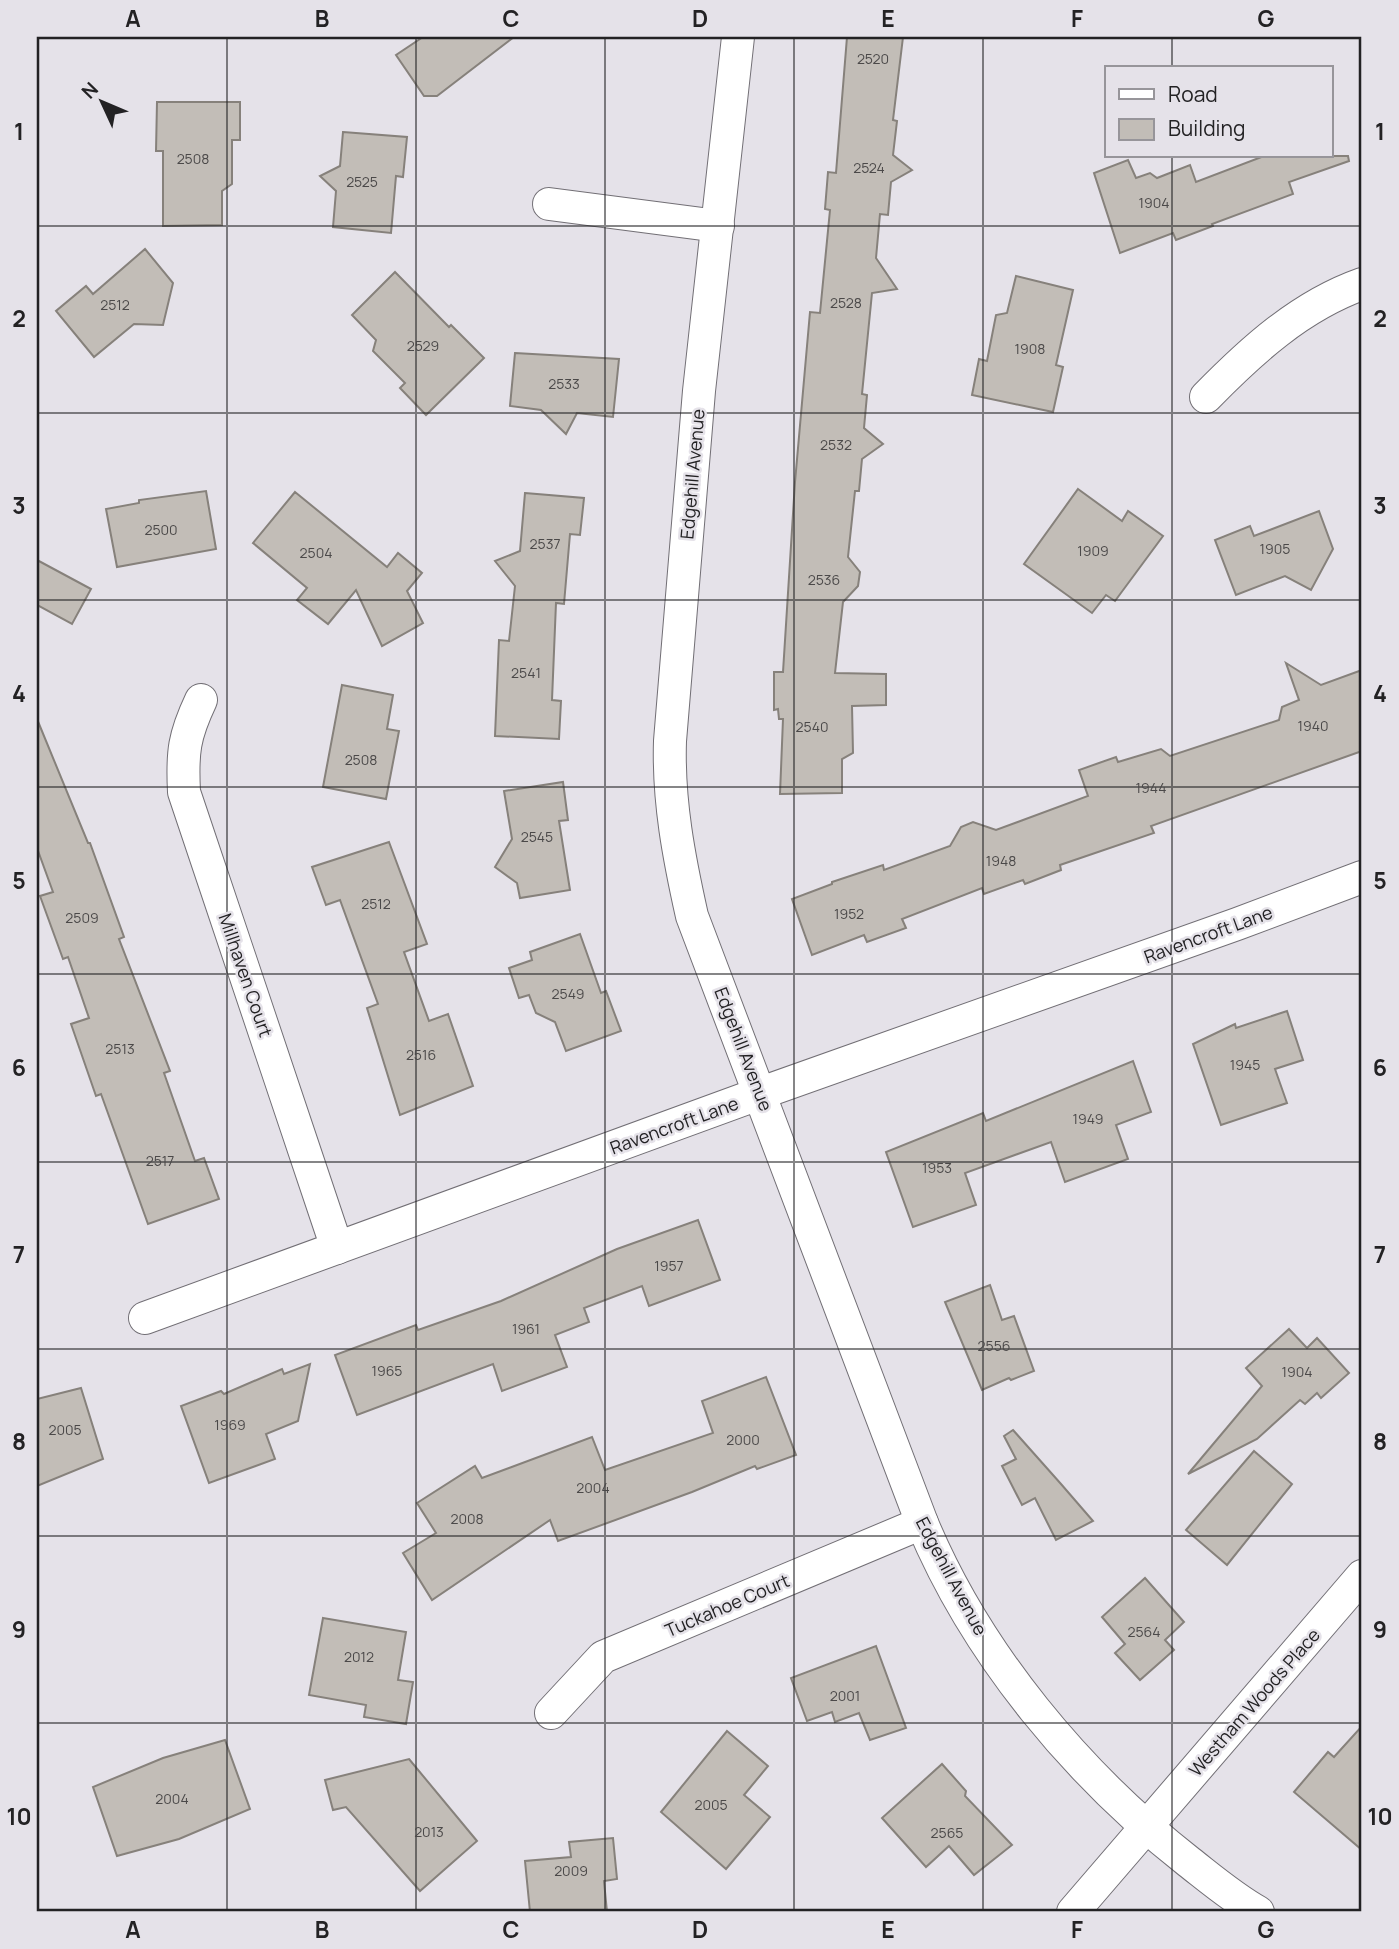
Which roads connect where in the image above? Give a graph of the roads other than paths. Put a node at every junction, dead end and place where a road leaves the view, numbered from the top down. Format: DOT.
graph roads {
  1 [pos="738,37"];
  2 [pos="549,204"];
  3 [pos="718,226"];
  4 [pos="1362,284"];
  5 [pos="1206,397"];
  6 [pos="201,700"];
  7 [pos="1362,877"];
  8 [pos="761,1093"];
  9 [pos="337,1248"];
  10 [pos="145,1318"];
  11 [pos="922,1524"];
  12 [pos="1362,1576"];
  13 [pos="551,1713"];
  14 [pos="1146,1828"];
  15 [pos="1073,1912"];
  16 [pos="1258,1912"];
  1 -- 3 [label="street, Edgehill Avenue"];
  2 -- 3 [label="street"];
  3 -- 8 [label="street, Edgehill Avenue"];
  4 -- 5 [label="street"];
  6 -- 9 [label="street, Millhaven Court"];
  7 -- 8 [label="street, Ravencroft Lane"];
  8 -- 9 [label="street, Ravencroft Lane"];
  8 -- 11 [label="street, Edgehill Avenue"];
  9 -- 10 [label="street, Ravencroft Lane"];
  11 -- 13 [label="street, Tuckahoe Court"];
  11 -- 14 [label="street, Edgehill Avenue"];
  12 -- 14 [label="street, Westham Woods Place"];
  14 -- 15 [label="street, Westham Woods Place"];
  14 -- 16 [label="street, Edgehill Avenue"];
}
